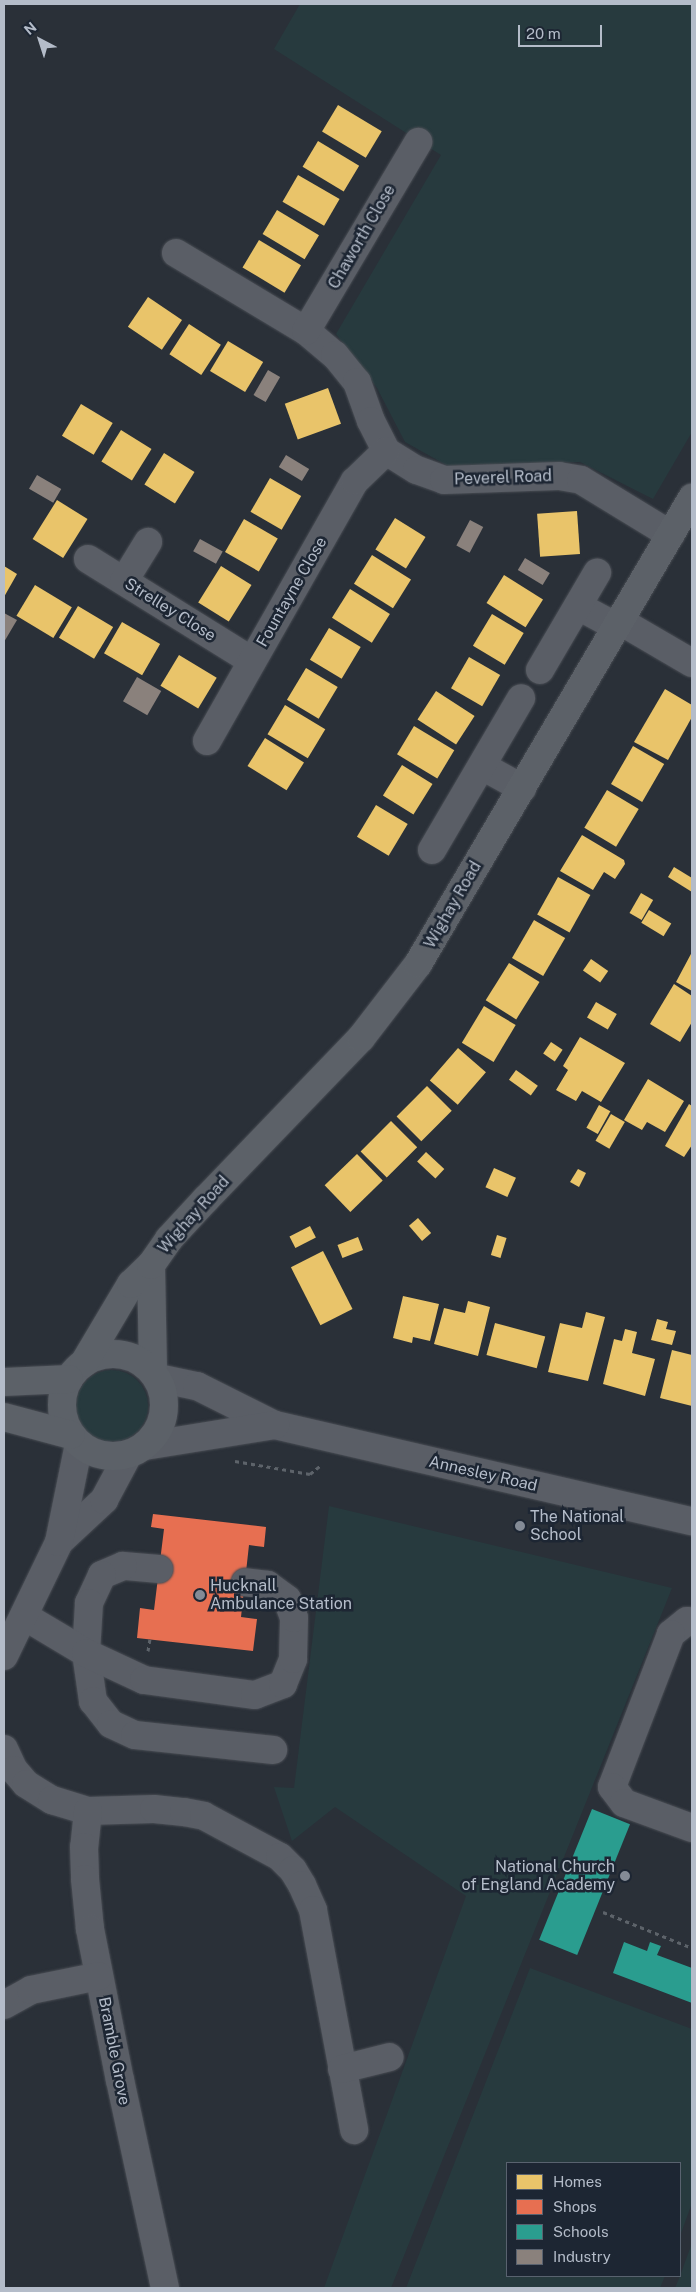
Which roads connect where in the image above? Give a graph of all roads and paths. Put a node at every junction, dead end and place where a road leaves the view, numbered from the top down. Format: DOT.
graph roads {
  1 [pos="418,142"];
  2 [pos="176,253"];
  3 [pos="306,331"];
  4 [pos="386,451"];
  5 [pos="692,498"];
  6 [pos="671,535"];
  7 [pos="148,542"];
  8 [pos="88,558"];
  9 [pos="597,573"];
  10 [pos="124,581"];
  11 [pos="578,606"];
  12 [pos="618,624"];
  13 [pos="252,661"];
  14 [pos="692,663"];
  15 [pos="540,670"];
  16 [pos="521,698"];
  17 [pos="207,741"];
  18 [pos="482,766"];
  19 [pos="522,788"];
  20 [pos="432,850"];
  21 [pos="151,1266"];
  22 [pos="76,1371"];
  23 [pos="156,1375"];
  24 [pos="4,1382"];
  25 [pos="4,1417"];
  26 [pos="275,1425"];
  27 [pos="75,1440"];
  28 [pos="349,1442"];
  29 [pos="136,1450"];
  30 [pos="227,1460"];
  31 [pos="692,1521"];
  32 [pos="59,1542"];
  33 [pos="159,1569"];
  34 [pos="245,1582"];
  35 [pos="24,1616"];
  36 [pos="692,1622"];
  37 [pos="86,1653"];
  38 [pos="4,1656"];
  39 [pos="4,1749"];
  40 [pos="273,1750"];
  41 [pos="88,1811"];
  42 [pos="692,1828"];
  43 [pos="603,1912"];
  44 [pos="692,1948"];
  45 [pos="99,1976"];
  46 [pos="4,2005"];
  47 [pos="390,2057"];
  48 [pos="342,2069"];
  49 [pos="354,2130"];
  50 [pos="165,2288"];
  1 -- 3 [label="street, Chaworth Close"];
  2 -- 3 [label="street"];
  3 -- 4 [label="street"];
  4 -- 6 [label="street, Peverel Road"];
  4 -- 13 [label="street, Fountayne Close"];
  5 -- 6 [label="main road, Wighay Road"];
  6 -- 12 [label="main road, Wighay Road"];
  7 -- 10 [label="street"];
  8 -- 10 [label="street, Strelley Close"];
  9 -- 11 [label="street"];
  10 -- 13 [label="street, Strelley Close"];
  11 -- 12 [label="street"];
  11 -- 15 [label="street"];
  12 -- 14 [label="street"];
  12 -- 19 [label="main road, Wighay Road"];
  13 -- 17 [label="street, Fountayne Close"];
  16 -- 18 [label="street"];
  18 -- 19 [label="street"];
  18 -- 20 [label="street"];
  19 -- 21 [label="main road, Wighay Road"];
  21 -- 22 [label="main road, Wighay Road"];
  21 -- 23 [label="main road, Wighay Road"];
  22 -- 23 [label="main road"];
  22 -- 24 [label="main road"];
  22 -- 27 [label="main road"];
  23 -- 26 [label="street, Annesley Road"];
  23 -- 29 [label="main road"];
  25 -- 27 [label="main road"];
  26 -- 28 [label="street, Annesley Road"];
  26 -- 29 [label="street, Annesley Road"];
  27 -- 29 [label="main road"];
  27 -- 32 [label="street"];
  28 -- 30 [label="path"];
  28 -- 31 [label="street, Annesley Road"];
  29 -- 32 [label="street"];
  32 -- 35 [label="street"];
  33 -- 37 [label="street"];
  34 -- 37 [label="street"];
  35 -- 37 [label="street"];
  35 -- 38 [label="street"];
  36 -- 42 [label="street"];
  37 -- 40 [label="street"];
  39 -- 41 [label="street"];
  41 -- 45 [label="street, Bramble Grove"];
  41 -- 48 [label="street"];
  43 -- 44 [label="path"];
  45 -- 46 [label="street"];
  45 -- 50 [label="street, Bramble Grove"];
  47 -- 48 [label="street"];
  48 -- 49 [label="street"];
}
